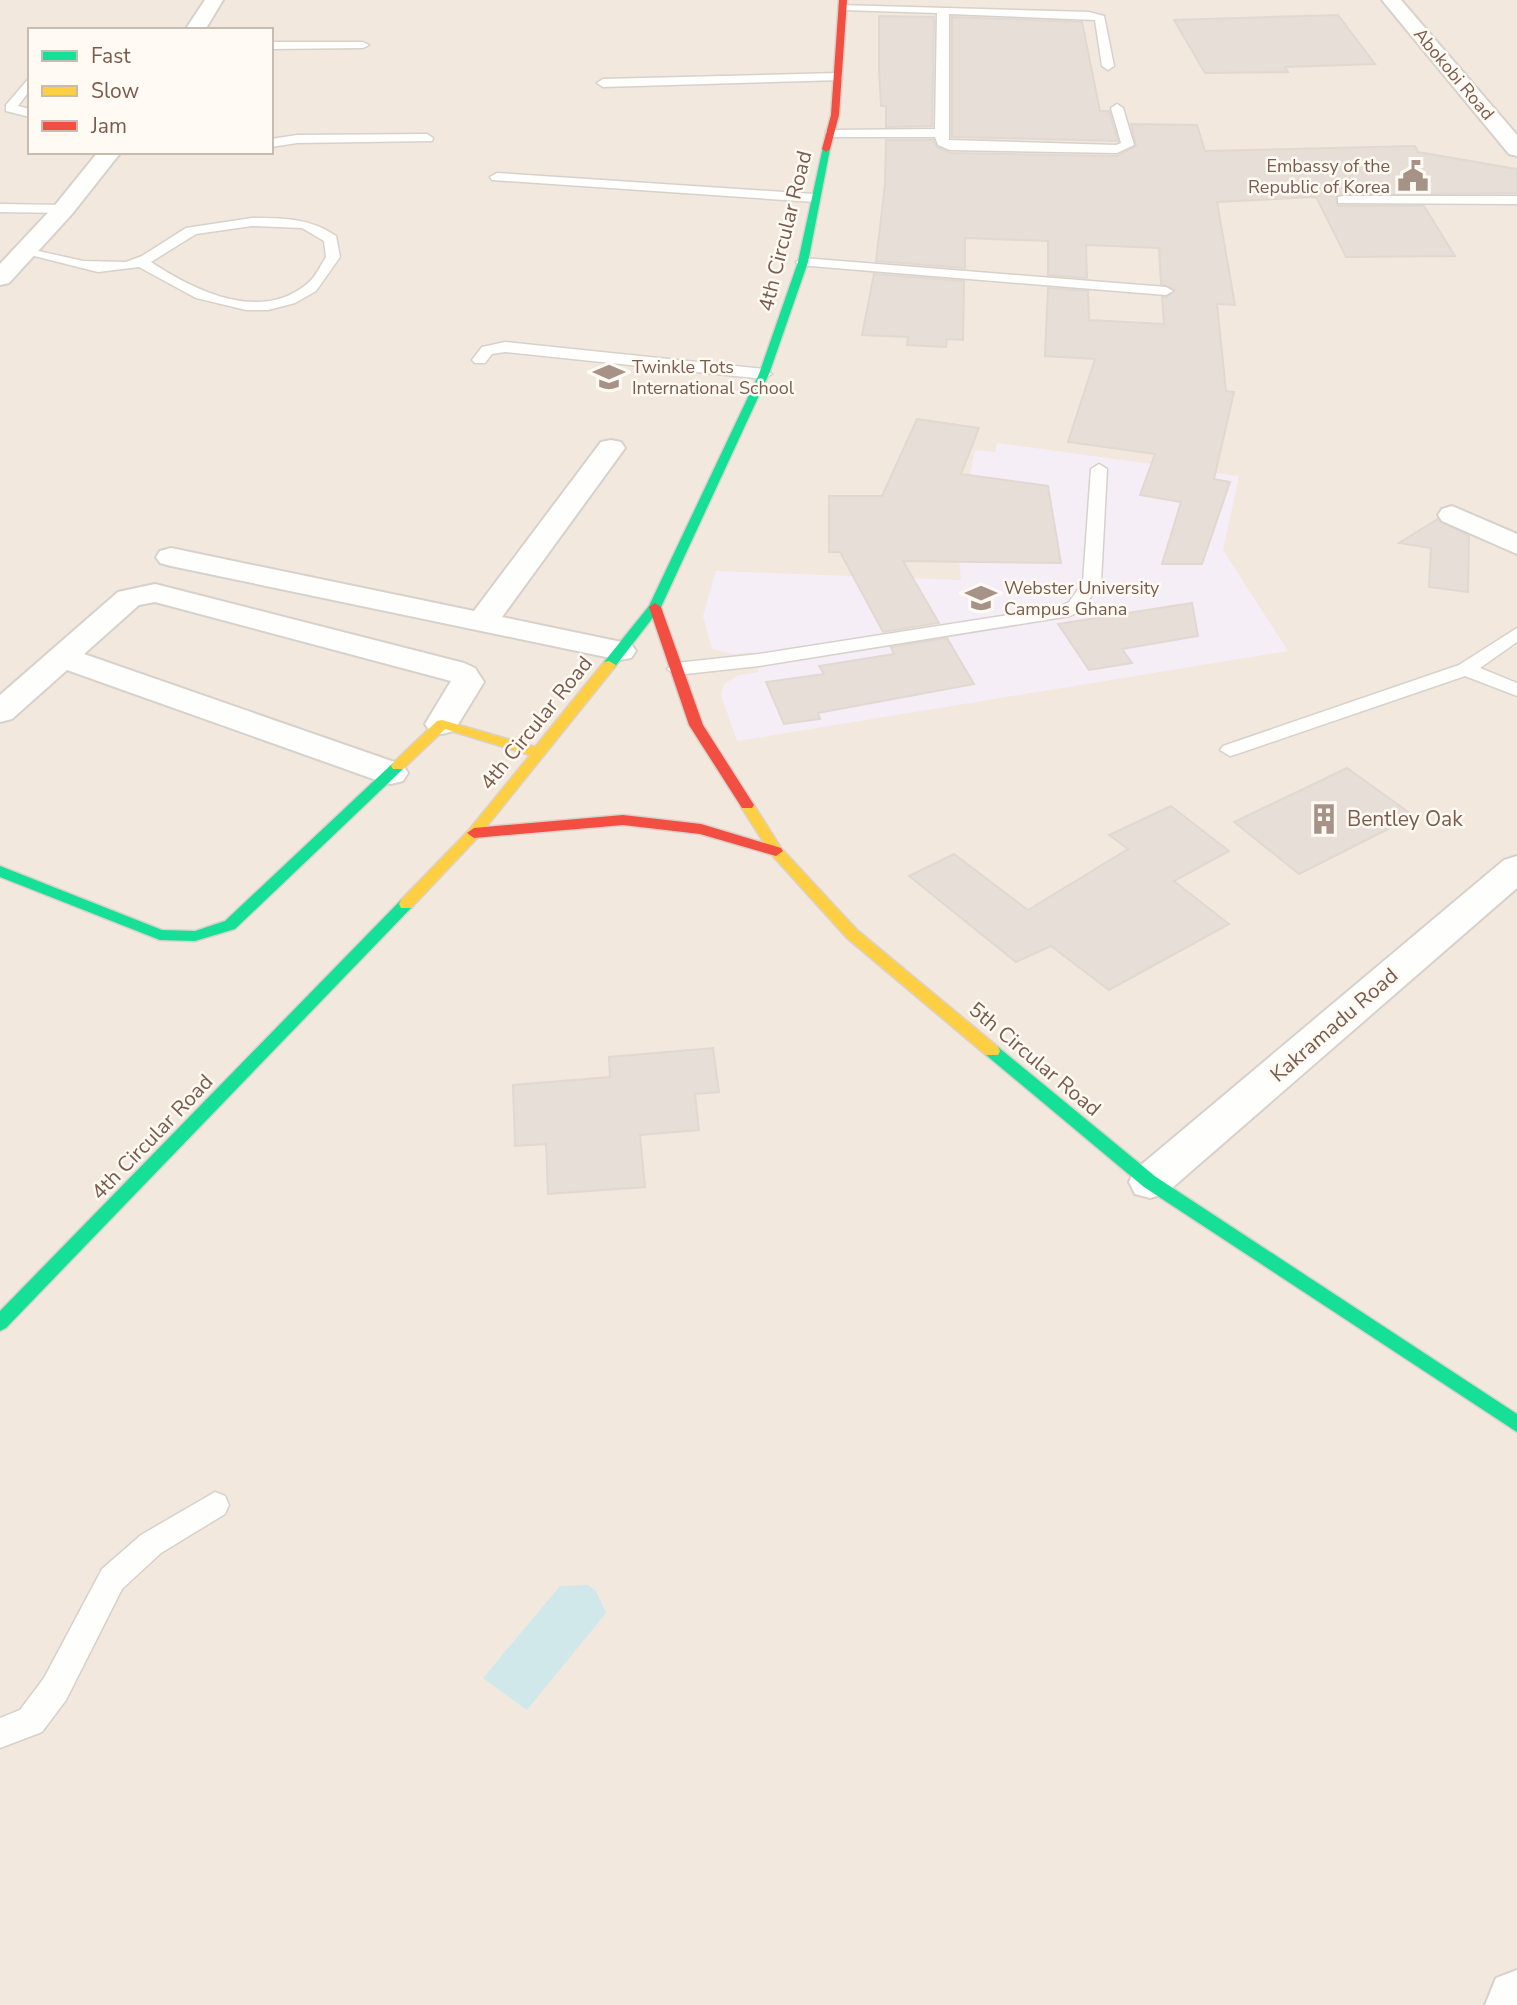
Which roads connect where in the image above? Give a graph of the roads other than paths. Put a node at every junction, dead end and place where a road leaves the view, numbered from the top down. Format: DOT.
graph roads {
  1 [pos="214,0"];
  2 [pos="1391,0"];
  3 [pos="843,4"];
  4 [pos="943,10"];
  5 [pos="196,28"];
  6 [pos="363,45"];
  7 [pos="273,46"];
  8 [pos="1108,66"];
  9 [pos="838,77"];
  10 [pos="603,83"];
  11 [pos="28,84"];
  12 [pos="1117,107"];
  13 [pos="28,112"];
  14 [pos="1506,122"];
  15 [pos="941,133"];
  16 [pos="830,134"];
  17 [pos="427,138"];
  18 [pos="273,143"];
  19 [pos="1517,149"];
  20 [pos="108,154"];
  21 [pos="497,177"];
  22 [pos="814,198"];
  23 [pos="1343,200"];
  24 [pos="1517,200"];
  25 [pos="0,208"];
  26 [pos="65,209"];
  27 [pos="25,252"];
  28 [pos="141,262"];
  29 [pos="803,262"];
  30 [pos="0,278"];
  31 [pos="1166,291"];
  32 [pos="480,360"];
  33 [pos="764,374"];
  34 [pos="611,448"];
  35 [pos="1099,469"];
  36 [pos="1452,514"];
  37 [pos="1517,545"];
  38 [pos="171,557"];
  39 [pos="655,607"];
  40 [pos="482,622"];
  41 [pos="1517,634"];
  42 [pos="620,651"];
  43 [pos="64,658"];
  44 [pos="676,669"];
  45 [pos="1466,669"];
  46 [pos="1517,690"];
  47 [pos="0,712"];
  48 [pos="442,724"];
  49 [pos="1230,750"];
  50 [pos="539,752"];
  51 [pos="391,774"];
  52 [pos="474,833"];
  53 [pos="776,851"];
  54 [pos="1517,868"];
  55 [pos="0,871"];
  56 [pos="1150,1182"];
  57 [pos="0,1324"];
  58 [pos="1517,1424"];
  59 [pos="215,1505"];
  60 [pos="0,1733"];
  61 [pos="1517,1999"];
  62 [pos="1514,2005"];
  1 -- 5 [label="street"];
  2 -- 14 [label="street, Abokobi Road"];
  3 -- 4 [label="lane"];
  3 -- 9 [label="street, 4th Circular Road"];
  4 -- 8 [label="lane"];
  4 -- 15 [label="lane"];
  6 -- 7 [label="lane"];
  9 -- 10 [label="lane"];
  9 -- 16 [label="street, 4th Circular Road"];
  11 -- 13 [label="lane"];
  12 -- 15 [label="lane"];
  14 -- 19 [label="street, Abokobi Road"];
  15 -- 16 [label="lane"];
  16 -- 22 [label="street, 4th Circular Road"];
  17 -- 18 [label="lane"];
  20 -- 26 [label="street"];
  21 -- 22 [label="lane"];
  22 -- 29 [label="street, 4th Circular Road"];
  23 -- 24 [label="lane"];
  25 -- 26 [label="lane"];
  26 -- 27 [label="street"];
  27 -- 28 [label="lane"];
  27 -- 30 [label="street"];
  28 -- 28 [label="lane"];
  29 -- 31 [label="lane"];
  29 -- 33 [label="street, 4th Circular Road"];
  32 -- 33 [label="lane"];
  33 -- 39 [label="street, 4th Circular Road"];
  34 -- 40 [label="street"];
  35 -- 44 [label="lane"];
  36 -- 37 [label="street"];
  38 -- 40 [label="street"];
  39 -- 42 [label="street, 4th Circular Road"];
  39 -- 44 [label="street, 5th Circular Road"];
  40 -- 42 [label="street"];
  41 -- 45 [label="lane"];
  42 -- 50 [label="street, 4th Circular Road"];
  43 -- 47 [label="street"];
  43 -- 48 [label="street"];
  43 -- 51 [label="street"];
  44 -- 53 [label="street, 5th Circular Road"];
  45 -- 46 [label="lane"];
  45 -- 49 [label="lane"];
  48 -- 50 [label="street"];
  48 -- 51 [label="street"];
  50 -- 52 [label="street, 4th Circular Road"];
  51 -- 55 [label="street"];
  52 -- 53 [label="street"];
  52 -- 57 [label="street, 4th Circular Road"];
  53 -- 56 [label="street, 5th Circular Road"];
  54 -- 56 [label="street, Kakramadu Road"];
  56 -- 58 [label="street, 5th Circular Road"];
  59 -- 60 [label="lane"];
  61 -- 62 [label="street"];
}
